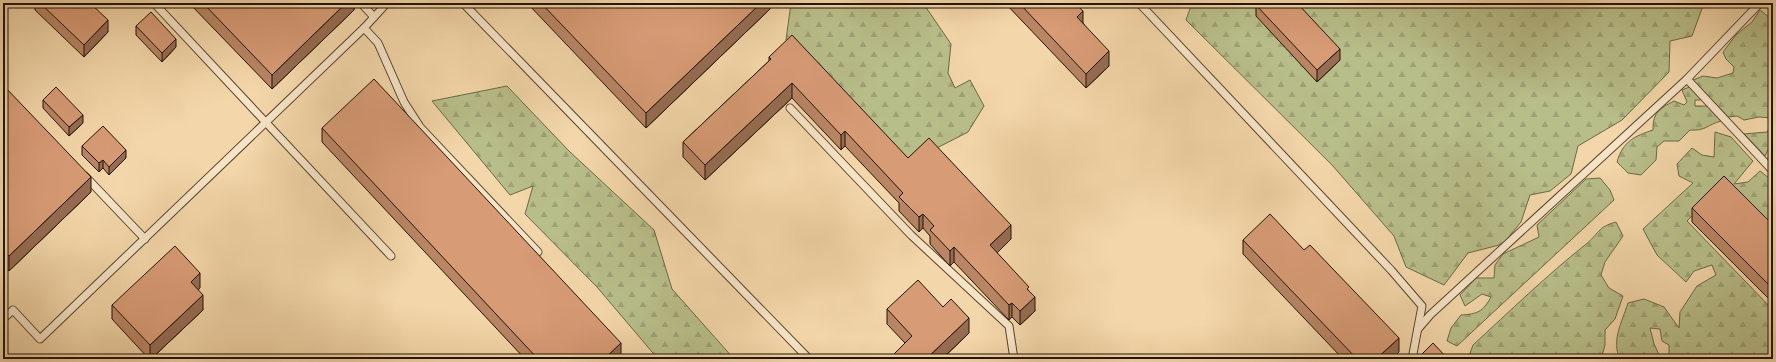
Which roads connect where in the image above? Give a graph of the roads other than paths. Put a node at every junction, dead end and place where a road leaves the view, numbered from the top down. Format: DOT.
graph roads {
  1 [pos="154,3"];
  2 [pos="361,3"];
  3 [pos="387,3"];
  4 [pos="463,3"];
  5 [pos="1139,3"];
  6 [pos="1760,3"];
  7 [pos="374,17"];
  8 [pos="364,28"];
  9 [pos="1687,79"];
  10 [pos="790,108"];
  11 [pos="265,123"];
  12 [pos="80,170"];
  13 [pos="1773,171"];
  14 [pos="145,238"];
  15 [pos="538,252"];
  16 [pos="391,256"];
  17 [pos="3,319"];
  18 [pos="1418,329"];
  19 [pos="809,359"];
  20 [pos="1014,359"];
  21 [pos="1412,359"];
  1 -- 11 [label="lane"];
  2 -- 7 [label="lane"];
  3 -- 7 [label="lane"];
  4 -- 19 [label="lane"];
  5 -- 18 [label="lane"];
  6 -- 9 [label="lane"];
  7 -- 8 [label="lane"];
  8 -- 11 [label="lane"];
  8 -- 15 [label="lane"];
  9 -- 13 [label="lane"];
  9 -- 18 [label="lane"];
  10 -- 20 [label="lane"];
  11 -- 14 [label="lane"];
  11 -- 16 [label="lane"];
  12 -- 14 [label="lane"];
  14 -- 17 [label="lane"];
  18 -- 21 [label="lane"];
}
